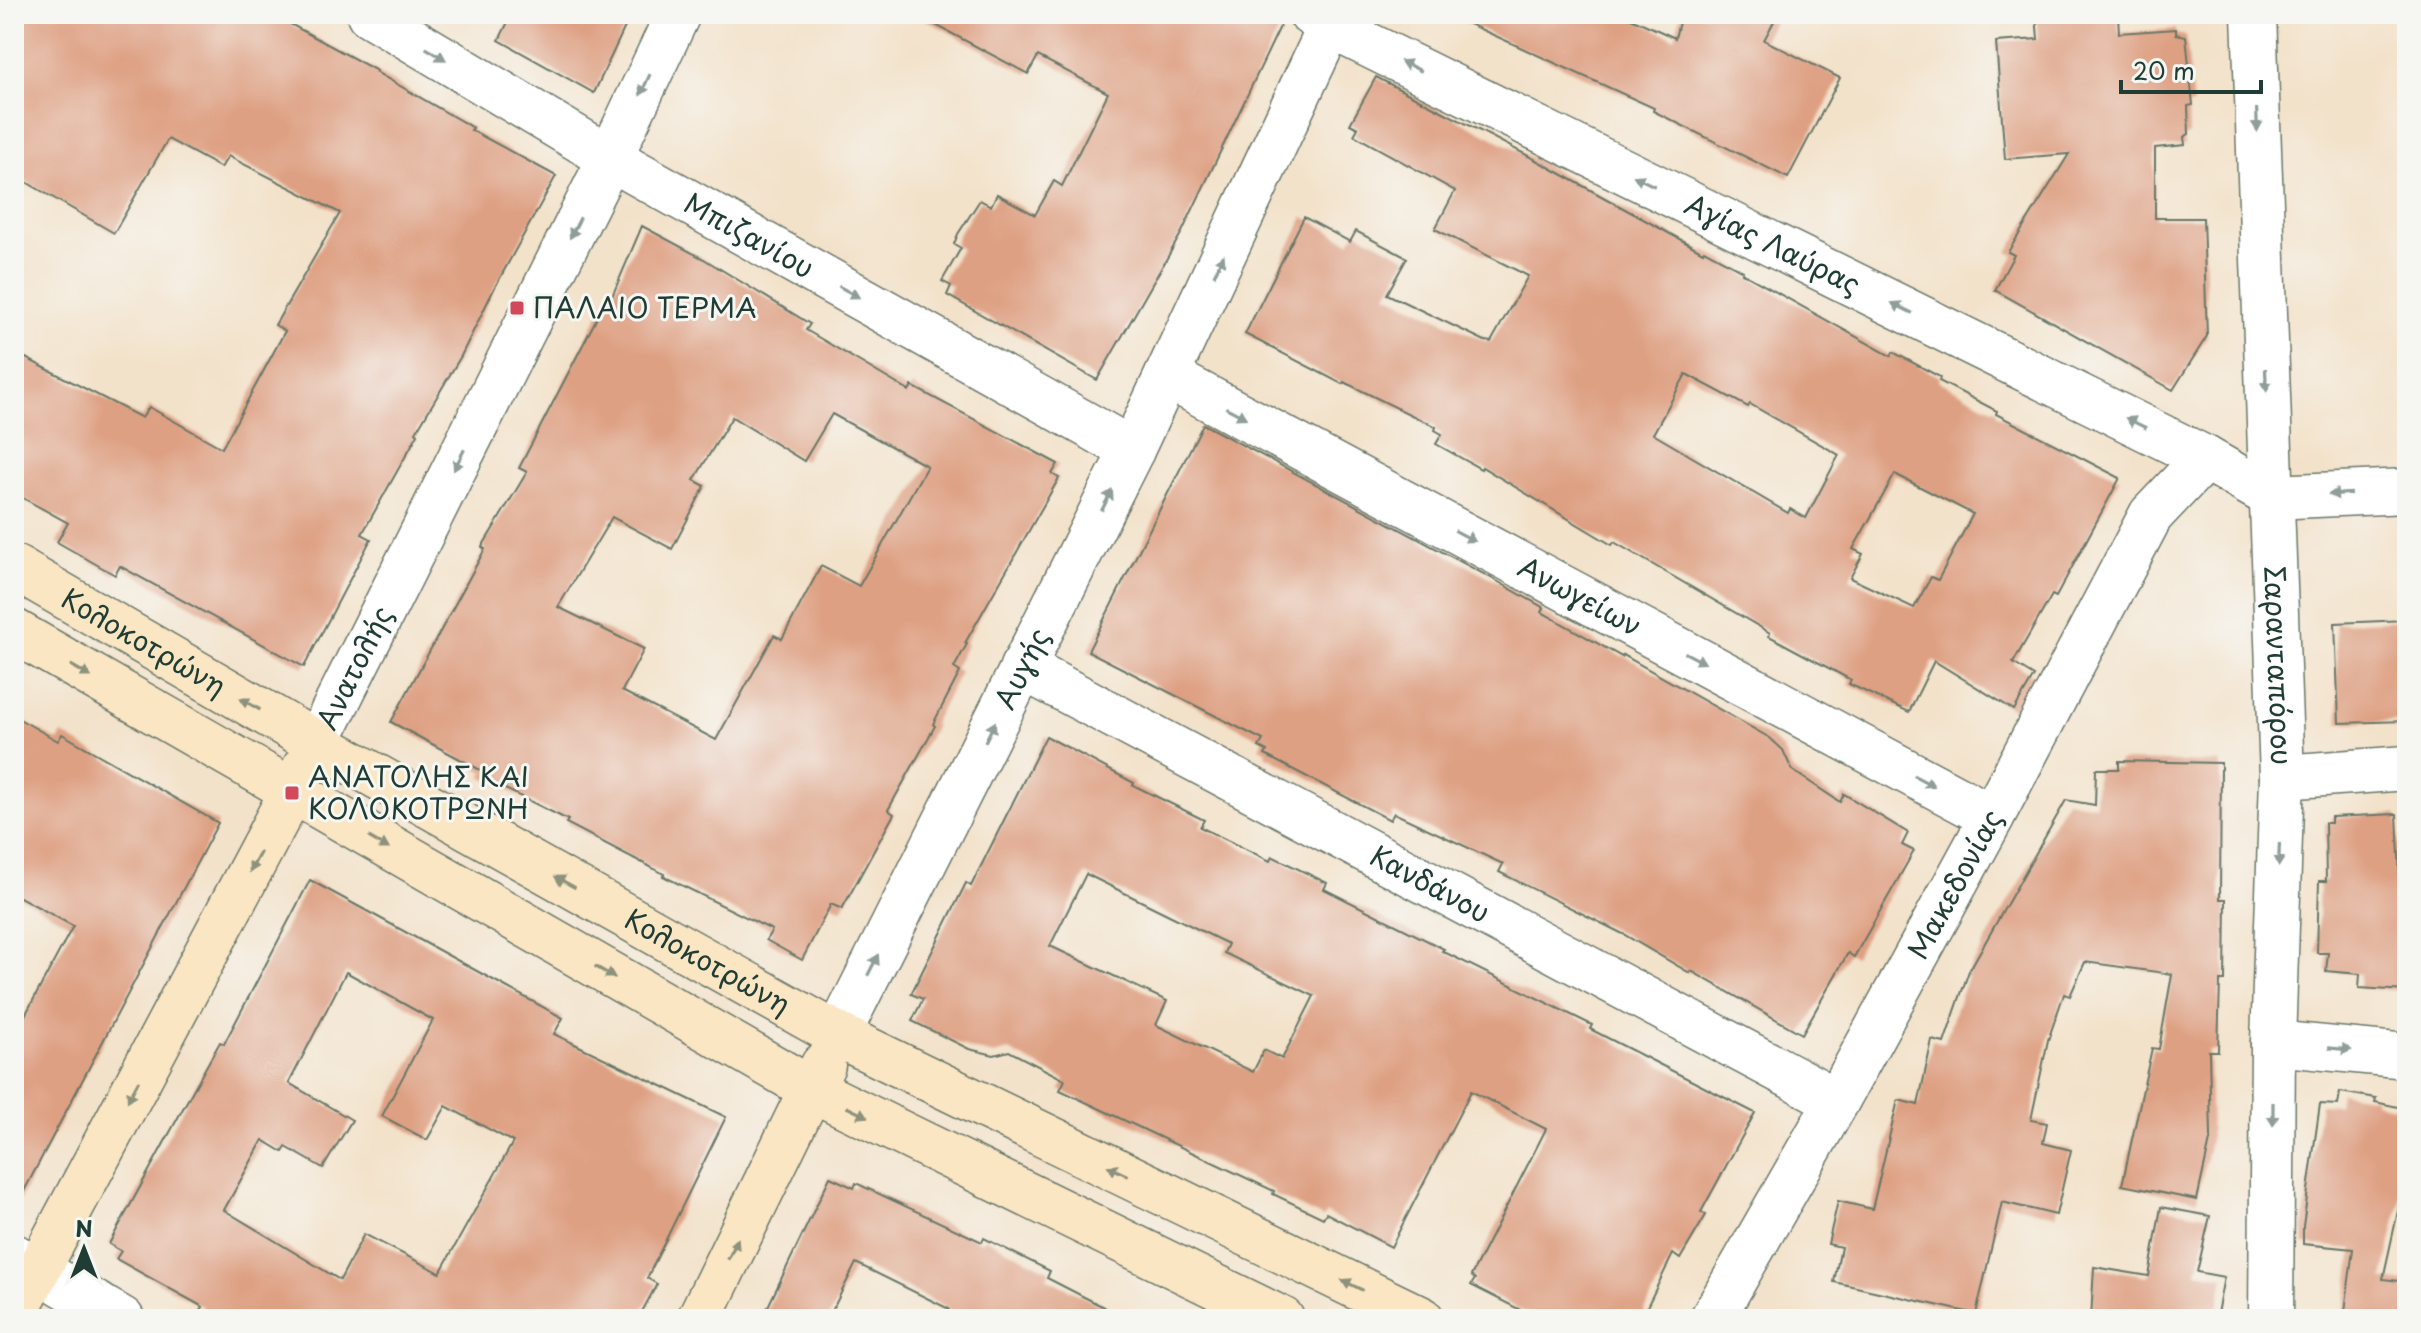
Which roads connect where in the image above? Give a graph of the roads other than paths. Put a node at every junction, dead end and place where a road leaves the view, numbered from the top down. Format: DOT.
graph roads {
  1 [pos="369,14"];
  2 [pos="678,14"];
  3 [pos="2254,14"];
  4 [pos="1326,18"];
  5 [pos="610,158"];
  6 [pos="1167,376"];
  7 [pos="1132,450"];
  8 [pos="2220,466"];
  9 [pos="2407,491"];
  10 [pos="2273,497"];
  11 [pos="14,567"];
  12 [pos="14,631"];
  13 [pos="1022,667"];
  14 [pos="317,743"];
  15 [pos="2407,768"];
  16 [pos="2282,777"];
  17 [pos="292,793"];
  18 [pos="1992,817"];
  19 [pos="838,1035"];
  20 [pos="2273,1043"];
  21 [pos="2407,1056"];
  22 [pos="811,1089"];
  23 [pos="1837,1101"];
  24 [pos="26,1262"];
  25 [pos="14,1315"];
  26 [pos="122,1319"];
  27 [pos="699,1319"];
  28 [pos="1282,1319"];
  29 [pos="1422,1319"];
  30 [pos="1712,1319"];
  31 [pos="2271,1319"];
  1 -- 5 [label="street, Μπιζανίου, one-way"];
  2 -- 5 [label="street, Ανατολής, one-way"];
  3 -- 10 [label="street, Σαρανταπόρου, one-way"];
  6 -- 4 [label="street, Αυγής, one-way"];
  8 -- 4 [label="street, Αγίας Λαύρας, one-way"];
  5 -- 7 [label="street, Μπιζανίου, one-way"];
  5 -- 14 [label="street, Ανατολής, one-way"];
  6 -- 7 [label="street, Αυγής"];
  6 -- 18 [label="street, Ανωγείων, one-way"];
  13 -- 7 [label="street, Αυγής, one-way"];
  8 -- 10 [label="street, Αγίας Λαύρας"];
  8 -- 18 [label="street, Μακεδονίας"];
  9 -- 10 [label="street, one-way"];
  10 -- 16 [label="street, Σαρανταπόρου"];
  14 -- 11 [label="street, Κολοκοτρώνη, one-way"];
  12 -- 17 [label="street, Κολοκοτρώνη, one-way"];
  19 -- 13 [label="street, Αυγής, one-way"];
  13 -- 23 [label="street, Κανδάνου"];
  14 -- 17 [label="street, Ανατολής"];
  19 -- 14 [label="street, Κολοκοτρώνη, one-way"];
  15 -- 16 [label="street"];
  16 -- 20 [label="street, Σαρανταπόρου, one-way"];
  17 -- 22 [label="street, Κολοκοτρώνη, one-way"];
  17 -- 24 [label="street, Ανατολής, one-way"];
  18 -- 23 [label="street, Μακεδονίας"];
  19 -- 22 [label="street, Αυγής"];
  29 -- 19 [label="street, Κολοκοτρώνη, one-way"];
  20 -- 21 [label="street, one-way"];
  20 -- 31 [label="street, Σαρανταπόρου, one-way"];
  27 -- 22 [label="street, Αυγής, one-way"];
  22 -- 28 [label="street, Κολοκοτρώνη, one-way"];
  23 -- 30 [label="street, Μακεδονίας"];
  24 -- 25 [label="street, Ανατολής"];
  24 -- 26 [label="street"];
}
